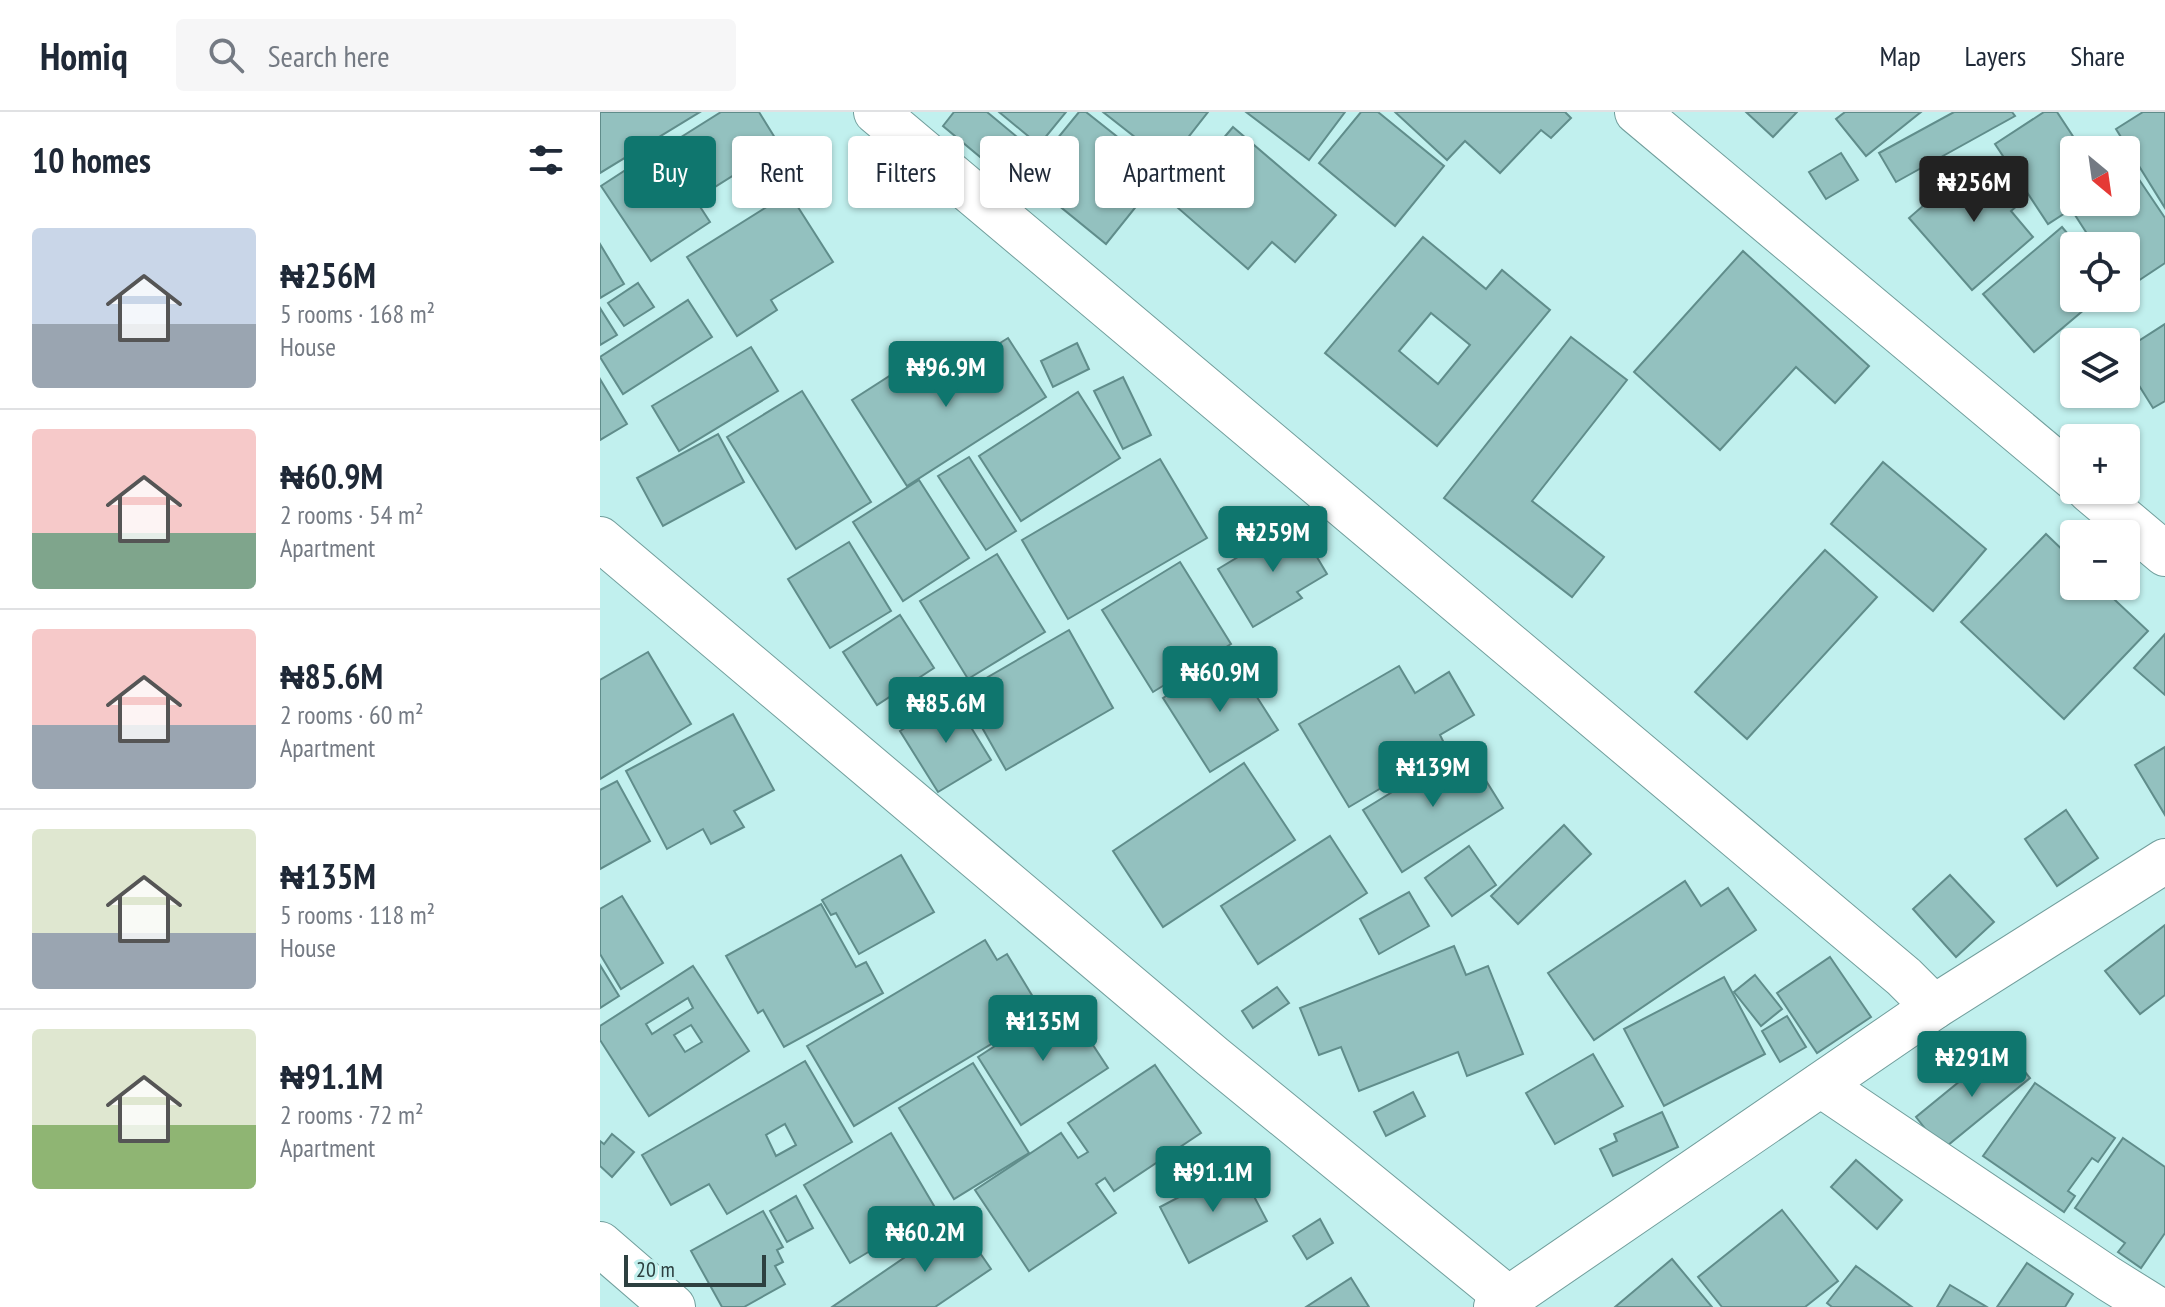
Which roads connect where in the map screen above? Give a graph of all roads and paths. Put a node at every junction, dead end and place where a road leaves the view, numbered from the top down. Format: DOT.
graph roads {
  1 [pos="876,112"];
  2 [pos="1637,112"];
  3 [pos="2060,466"];
  4 [pos="2106,504"];
  5 [pos="600,539"];
  6 [pos="2165,554"];
  7 [pos="2165,861"];
  8 [pos="1934,1007"];
  9 [pos="1821,1085"];
  10 [pos="600,1244"];
  11 [pos="2099,1293"];
  12 [pos="1502,1303"];
  13 [pos="673,1307"];
  14 [pos="2154,1307"];
  1 -- 8 [label="street"];
  2 -- 3 [label="street"];
  4 -- 6 [label="street"];
  5 -- 12 [label="street"];
  7 -- 8 [label="street"];
  8 -- 9 [label="street"];
  9 -- 11 [label="street"];
  9 -- 12 [label="street"];
  10 -- 13 [label="street"];
  11 -- 14 [label="street"];
}
